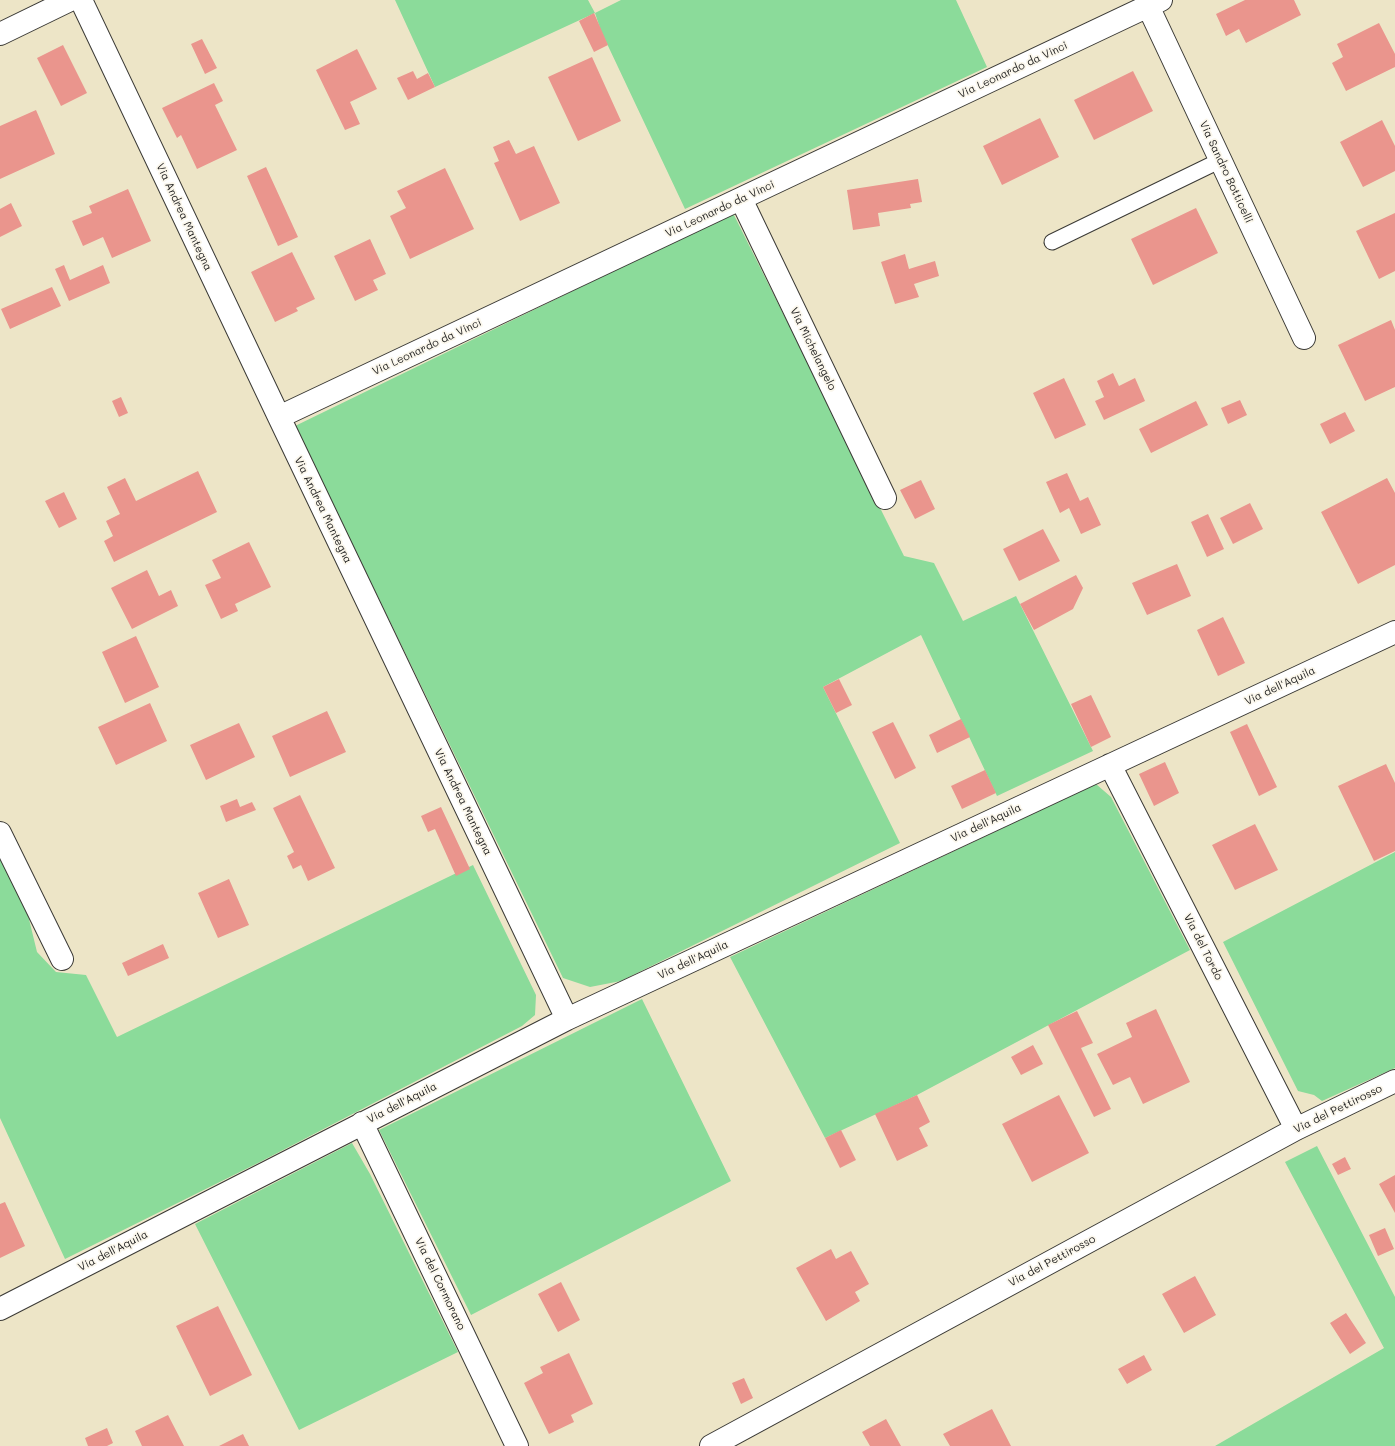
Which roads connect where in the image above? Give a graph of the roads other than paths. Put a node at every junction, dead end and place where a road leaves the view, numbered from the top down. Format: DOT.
graph roads {
  1 [pos="70,0"];
  2 [pos="81,0"];
  3 [pos="1155,3"];
  4 [pos="0,34"];
  5 [pos="1221,160"];
  6 [pos="741,199"];
  7 [pos="1052,242"];
  8 [pos="1304,338"];
  9 [pos="279,417"];
  10 [pos="885,498"];
  11 [pos="1395,632"];
  12 [pos="1110,765"];
  13 [pos="0,833"];
  14 [pos="62,959"];
  15 [pos="567,1019"];
  16 [pos="1395,1081"];
  17 [pos="362,1123"];
  18 [pos="1296,1129"];
  19 [pos="0,1309"];
  20 [pos="517,1446"];
  21 [pos="711,1446"];
  1 -- 4 [label="street"];
  2 -- 9 [label="street, Via Andrea Mantegna"];
  3 -- 5 [label="street, Via Sandro Botticelli"];
  3 -- 6 [label="street, Via Leonardo da Vinci"];
  5 -- 7 [label="lane"];
  5 -- 8 [label="street, Via Sandro Botticelli"];
  6 -- 9 [label="street, Via Leonardo da Vinci"];
  6 -- 10 [label="street, Via Michelangelo"];
  9 -- 15 [label="street, Via Andrea Mantegna"];
  11 -- 12 [label="street, Via dell'Aquila"];
  12 -- 15 [label="street, Via dell'Aquila"];
  12 -- 18 [label="street, Via del Tordo"];
  13 -- 14 [label="street"];
  15 -- 17 [label="street, Via dell'Aquila"];
  16 -- 18 [label="street, Via del Pettirosso"];
  17 -- 19 [label="street, Via dell'Aquila"];
  17 -- 20 [label="street, Via del Cormorano"];
  18 -- 21 [label="street, Via del Pettirosso"];
}
